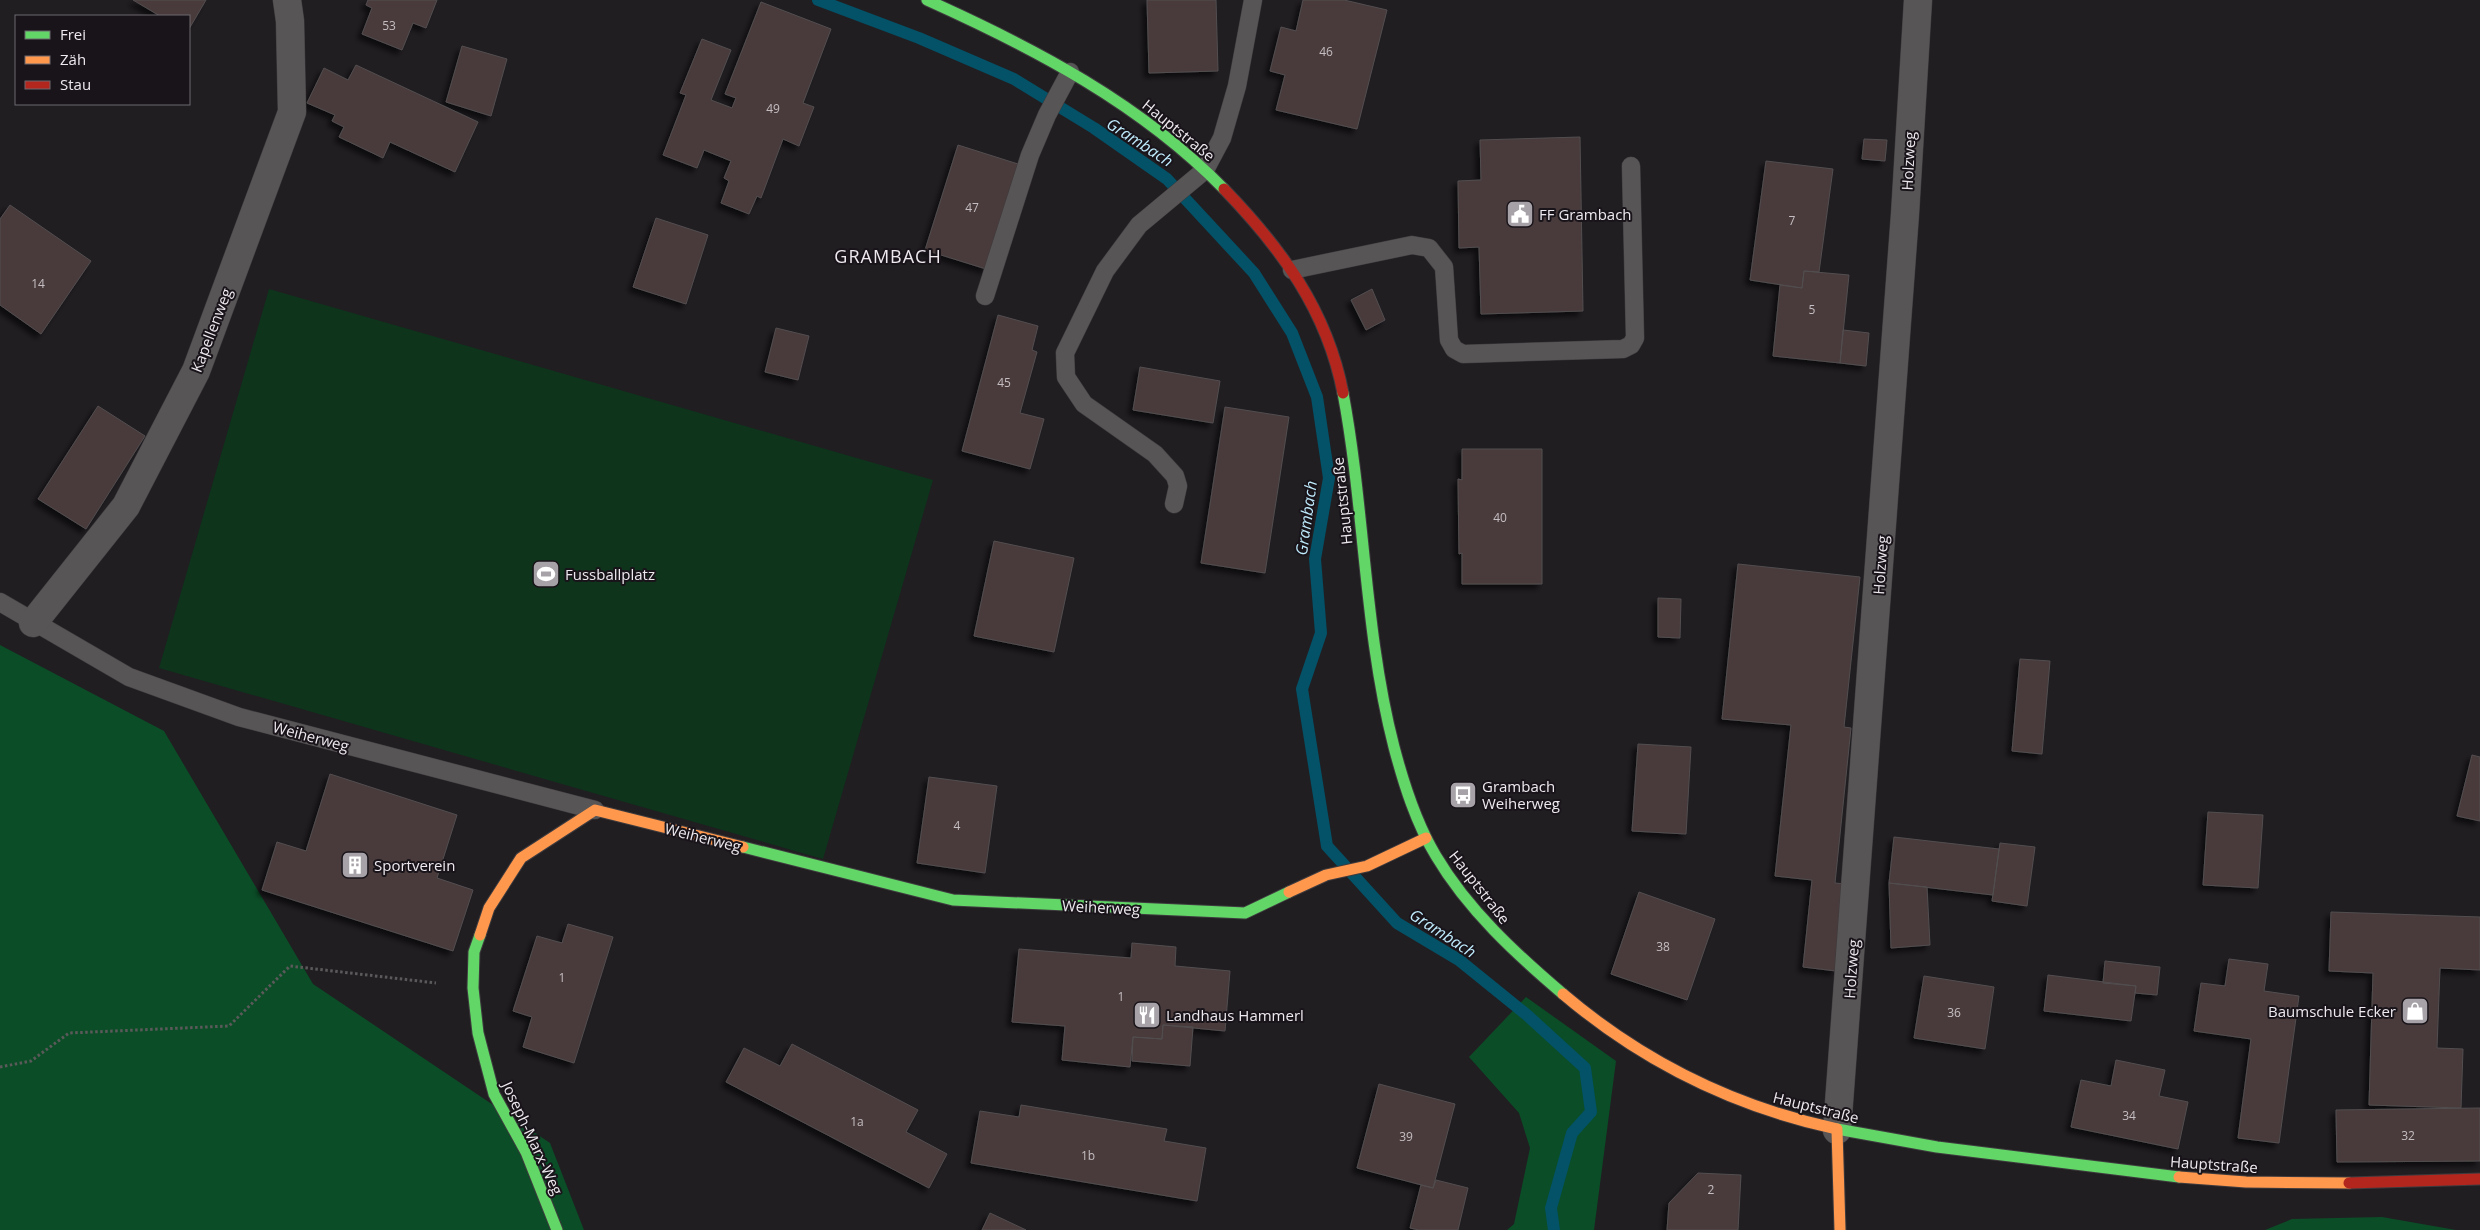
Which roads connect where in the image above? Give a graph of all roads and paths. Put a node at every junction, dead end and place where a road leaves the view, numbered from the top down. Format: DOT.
graph roads {
  1 [pos="287,0"];
  2 [pos="927,0"];
  3 [pos="1253,0"];
  4 [pos="1918,0"];
  5 [pos="1070,72"];
  6 [pos="1631,166"];
  7 [pos="1205,170"];
  8 [pos="1292,270"];
  9 [pos="985,296"];
  10 [pos="1174,504"];
  11 [pos="0,602"];
  12 [pos="33,623"];
  13 [pos="595,810"];
  14 [pos="1426,838"];
  15 [pos="473,988"];
  16 [pos="0,1067"];
  17 [pos="1837,1130"];
  18 [pos="2480,1179"];
  19 [pos="557,1230"];
  20 [pos="1840,1230"];
  1 -- 12 [label="street, Kapellenweg"];
  2 -- 5 [label="main road, Hauptstraße"];
  3 -- 7 [label="lane"];
  4 -- 17 [label="street, Holzweg"];
  5 -- 7 [label="main road, Hauptstraße"];
  5 -- 9 [label="lane"];
  6 -- 8 [label="lane"];
  7 -- 8 [label="main road, Hauptstraße"];
  7 -- 10 [label="lane"];
  8 -- 14 [label="main road, Hauptstraße"];
  11 -- 12 [label="lane, Weiherweg"];
  12 -- 13 [label="lane, Weiherweg"];
  13 -- 14 [label="main road, Weiherweg"];
  13 -- 15 [label="main road, Joseph-Marx-Weg"];
  14 -- 17 [label="main road, Hauptstraße"];
  15 -- 16 [label="path"];
  15 -- 19 [label="main road, Joseph-Marx-Weg"];
  17 -- 18 [label="main road, Hauptstraße"];
  17 -- 20 [label="main road"];
}
